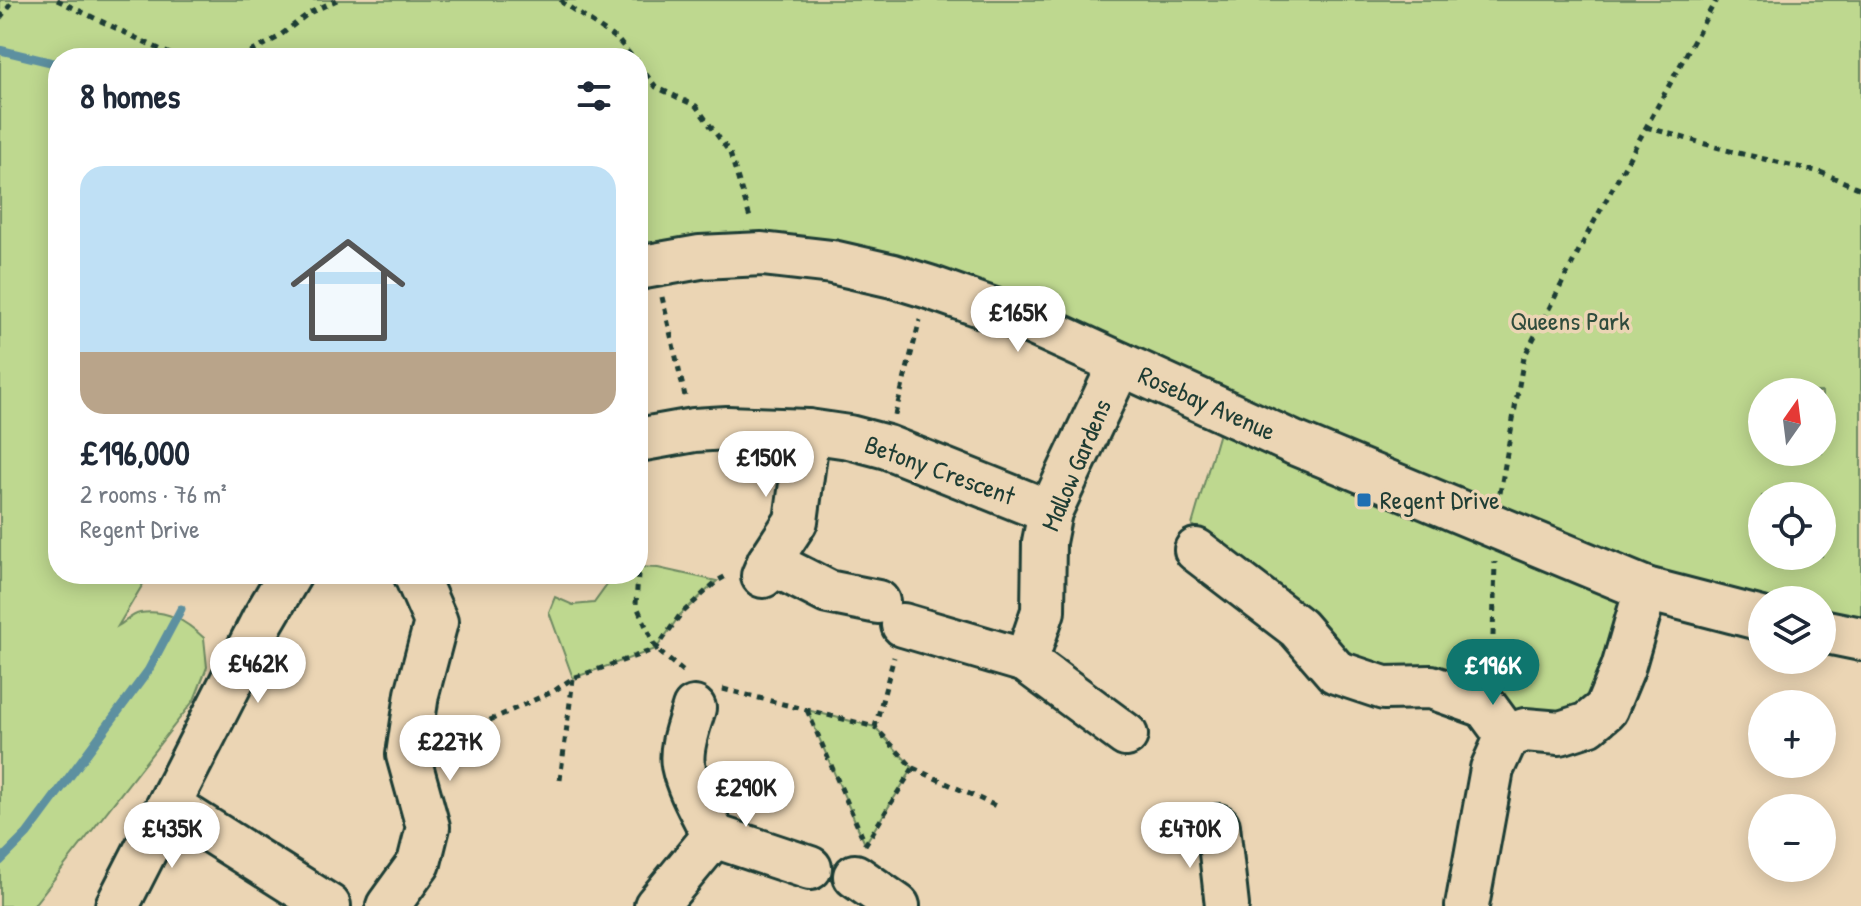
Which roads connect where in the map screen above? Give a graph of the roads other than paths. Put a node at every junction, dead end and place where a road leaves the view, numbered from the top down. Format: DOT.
graph roads {
  1 [pos="648,266"];
  2 [pos="1120,364"];
  3 [pos="808,431"];
  4 [pos="648,438"];
  5 [pos="1050,512"];
  6 [pos="1196,550"];
  7 [pos="284,584"];
  8 [pos="419,584"];
  9 [pos="1646,589"];
  10 [pos="1748,615"];
  11 [pos="1836,634"];
  12 [pos="1861,639"];
  13 [pos="1026,661"];
  14 [pos="697,689"];
  15 [pos="1126,735"];
  16 [pos="1507,736"];
  17 [pos="169,805"];
  18 [pos="1218,826"];
  19 [pos="714,836"];
  20 [pos="860,860"];
  21 [pos="810,868"];
  22 [pos="313,901"];
  23 [pos="117,906"];
  24 [pos="388,906"];
  25 [pos="656,906"];
  26 [pos="898,906"];
  27 [pos="1227,906"];
  28 [pos="1467,906"];
  1 -- 2 [label="street, Rosebay Avenue"];
  2 -- 5 [label="street, Mallow Gardens"];
  2 -- 9 [label="street, Rosebay Avenue"];
  3 -- 4 [label="street, Betony Crescent"];
  3 -- 5 [label="street, Betony Crescent"];
  3 -- 13 [label="street"];
  5 -- 13 [label="street, Mallow Gardens"];
  6 -- 16 [label="street"];
  7 -- 17 [label="street"];
  8 -- 24 [label="street"];
  9 -- 10 [label="street, Rosebay Avenue"];
  9 -- 16 [label="street"];
  11 -- 12 [label="street"];
  13 -- 15 [label="street"];
  14 -- 19 [label="street"];
  16 -- 28 [label="street"];
  17 -- 22 [label="street"];
  17 -- 23 [label="street"];
  18 -- 27 [label="street"];
  19 -- 21 [label="street"];
  19 -- 25 [label="street"];
  20 -- 26 [label="street"];
}
